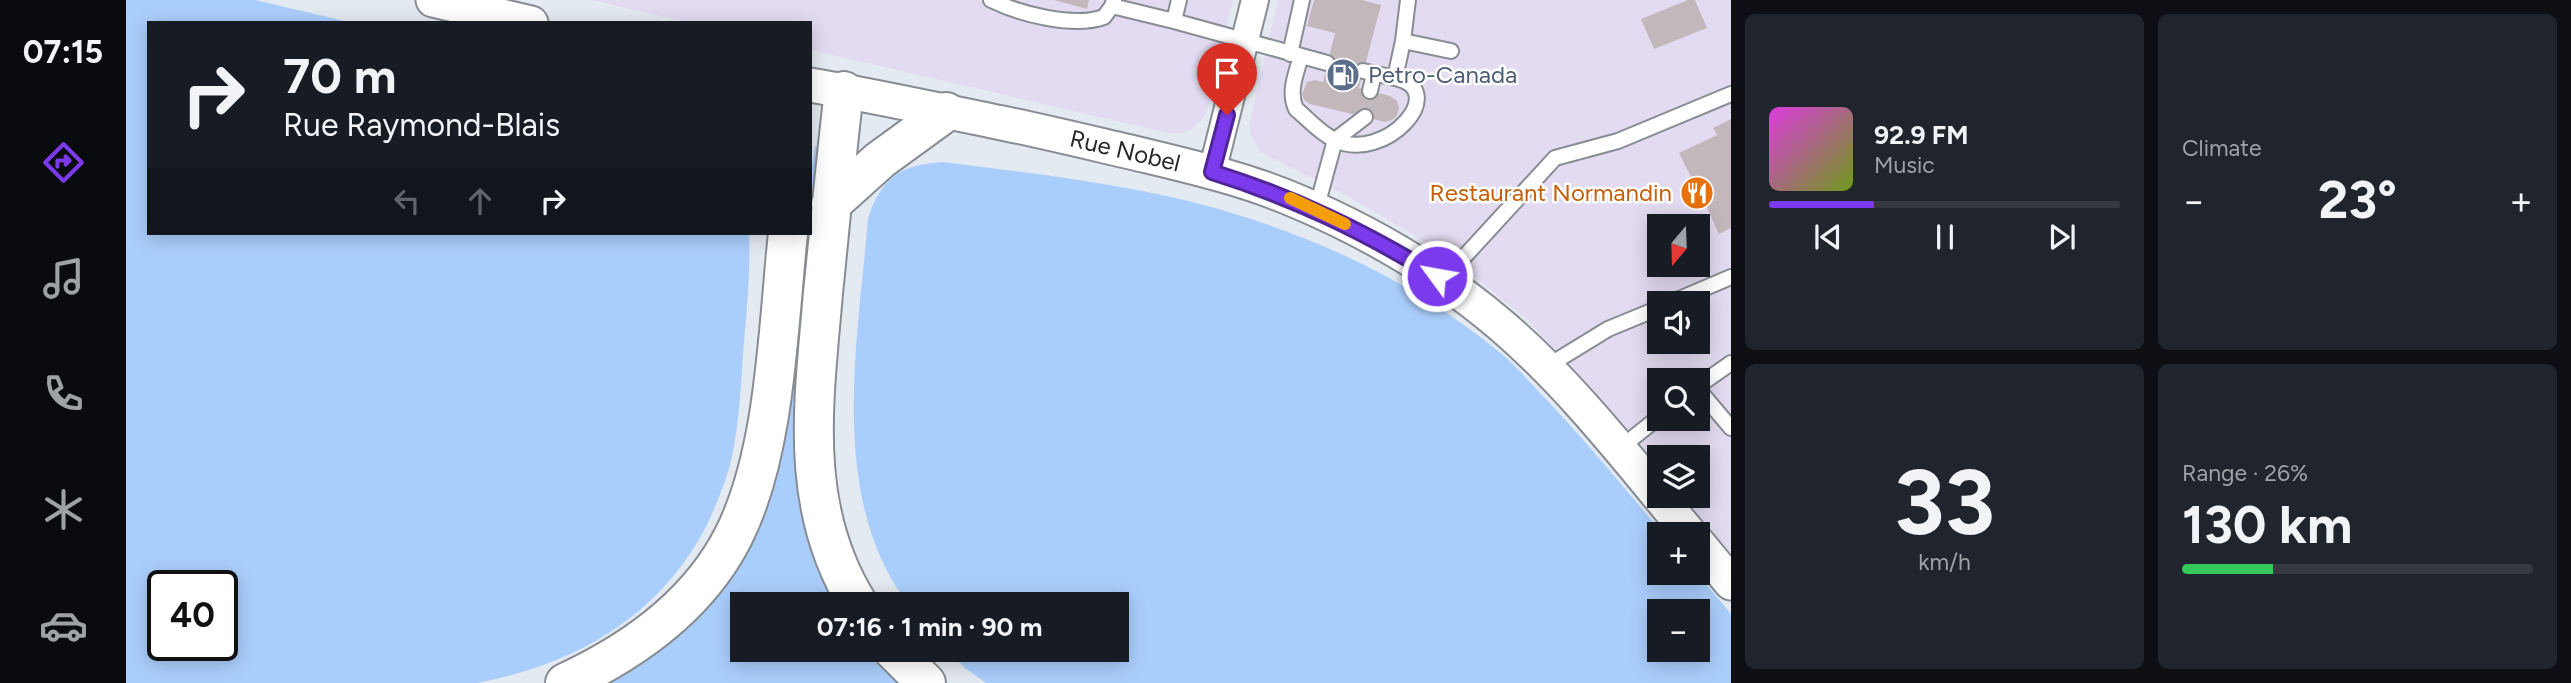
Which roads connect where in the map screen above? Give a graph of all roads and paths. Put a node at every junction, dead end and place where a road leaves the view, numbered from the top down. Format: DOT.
graph roads {
  1 [pos="433,0"];
  2 [pos="991,0"];
  3 [pos="1178,0"];
  4 [pos="1255,0"];
  5 [pos="1302,0"];
  6 [pos="1408,0"];
  7 [pos="1113,3"];
  8 [pos="522,21"];
  9 [pos="1174,21"];
  10 [pos="1246,38"];
  11 [pos="1403,41"];
  12 [pos="1451,51"];
  13 [pos="1295,55"];
  14 [pos="1327,63"];
  15 [pos="1395,78"];
  16 [pos="827,88"];
  17 [pos="1370,91"];
  18 [pos="1731,94"];
  19 [pos="946,112"];
  20 [pos="1364,117"];
  21 [pos="1335,141"];
  22 [pos="1212,172"];
  23 [pos="831,204"];
  24 [pos="1316,210"];
  25 [pos="788,235"];
  26 [pos="1731,277"];
  27 [pos="1442,281"];
  28 [pos="1698,291"];
  29 [pos="1647,312"];
  30 [pos="1731,363"];
  31 [pos="1546,367"];
  32 [pos="1710,379"];
  33 [pos="1710,403"];
  34 [pos="1647,427"];
  35 [pos="1731,428"];
  36 [pos="1619,449"];
  37 [pos="1680,522"];
  38 [pos="1710,558"];
  39 [pos="1731,583"];
  40 [pos="852,592"];
  41 [pos="905,662"];
  42 [pos="565,683"];
  43 [pos="926,683"];
  1 -- 8 [label="street"];
  2 -- 7 [label="lane"];
  3 -- 9 [label="lane"];
  4 -- 10 [label="street"];
  5 -- 13 [label="lane"];
  6 -- 11 [label="lane"];
  7 -- 9 [label="lane"];
  9 -- 10 [label="lane"];
  10 -- 13 [label="lane"];
  10 -- 22 [label="street"];
  11 -- 12 [label="lane"];
  11 -- 15 [label="lane"];
  13 -- 14 [label="lane"];
  13 -- 21 [label="lane"];
  15 -- 17 [label="lane"];
  15 -- 21 [label="lane"];
  16 -- 19 [label="street, Rue Nobel"];
  16 -- 23 [label="highway"];
  18 -- 27 [label="lane"];
  19 -- 22 [label="street, Rue Nobel"];
  19 -- 23 [label="highway"];
  20 -- 21 [label="lane"];
  21 -- 24 [label="lane"];
  22 -- 24 [label="street, Rue Nobel"];
  23 -- 40 [label="highway"];
  24 -- 27 [label="street, Rue Nobel"];
  25 -- 42 [label="highway"];
  26 -- 28 [label="lane"];
  27 -- 31 [label="street, Rue Nobel"];
  29 -- 31 [label="lane"];
  30 -- 32 [label="lane"];
  31 -- 36 [label="street, Rue Nobel"];
  33 -- 35 [label="lane"];
  34 -- 36 [label="lane"];
  36 -- 37 [label="street, Rue Nobel"];
  38 -- 39 [label="street"];
  41 -- 43 [label="highway"];
}
